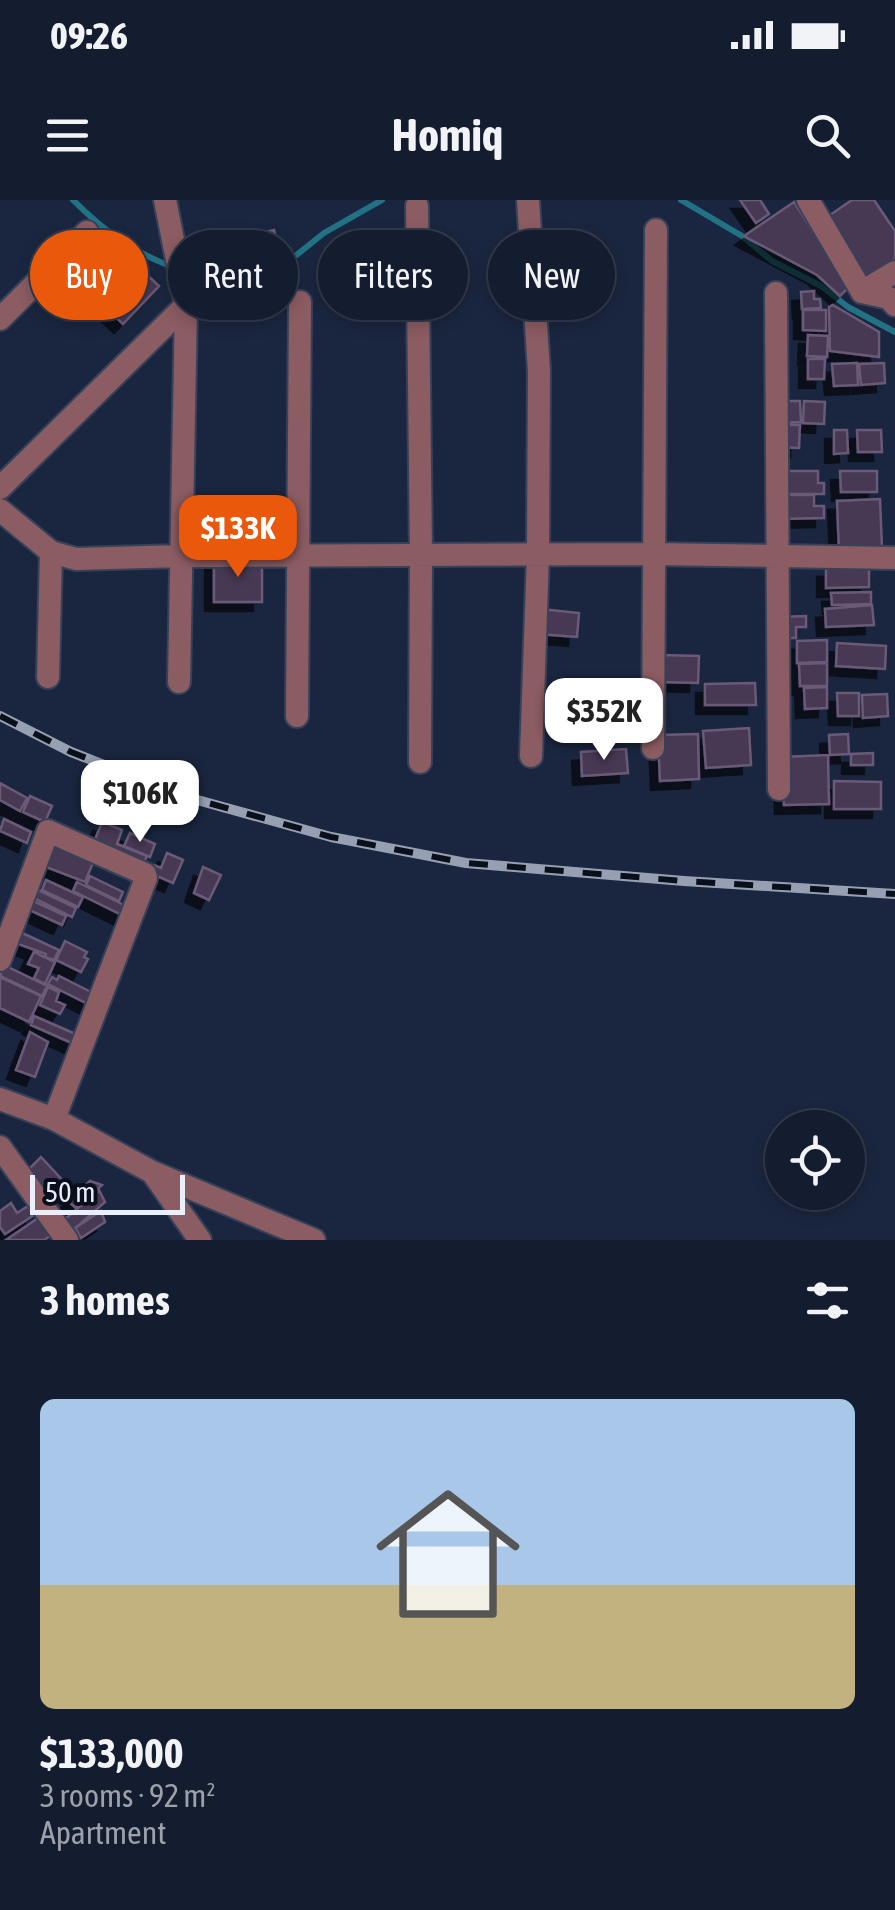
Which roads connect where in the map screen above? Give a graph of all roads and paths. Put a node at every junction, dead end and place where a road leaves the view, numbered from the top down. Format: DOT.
graph roads {
  1 [pos="165,200"];
  2 [pos="528,200"];
  3 [pos="808,200"];
  4 [pos="417,206"];
  5 [pos="172,230"];
  6 [pos="656,230"];
  7 [pos="895,272"];
  8 [pos="30,289"];
  9 [pos="862,292"];
  10 [pos="776,293"];
  11 [pos="300,302"];
  12 [pos="895,305"];
  13 [pos="0,319"];
  14 [pos="171,320"];
  15 [pos="186,320"];
  16 [pos="0,488"];
  17 [pos="0,510"];
  18 [pos="51,552"];
  19 [pos="538,554"];
  20 [pos="655,554"];
  21 [pos="296,555"];
  22 [pos="421,555"];
  23 [pos="776,555"];
  24 [pos="180,556"];
  25 [pos="895,558"];
  26 [pos="48,677"];
  27 [pos="178,682"];
  28 [pos="298,716"];
  29 [pos="653,748"];
  30 [pos="532,756"];
  31 [pos="420,762"];
  32 [pos="779,790"];
  33 [pos="0,960"];
  34 [pos="0,1099"];
  35 [pos="54,1119"];
  36 [pos="0,1146"];
  37 [pos="152,1172"];
  38 [pos="67,1240"];
  39 [pos="200,1240"];
  40 [pos="314,1240"];
  1 -- 5 [label="street"];
  2 -- 19 [label="street"];
  3 -- 9 [label="street"];
  4 -- 22 [label="street"];
  6 -- 20 [label="street"];
  7 -- 9 [label="street"];
  8 -- 13 [label="street"];
  9 -- 12 [label="street"];
  10 -- 23 [label="street"];
  11 -- 21 [label="street"];
  14 -- 16 [label="street"];
  15 -- 24 [label="street"];
  17 -- 18 [label="street"];
  18 -- 24 [label="street"];
  18 -- 26 [label="street"];
  19 -- 20 [label="street"];
  19 -- 22 [label="street"];
  19 -- 30 [label="street"];
  20 -- 23 [label="street"];
  20 -- 29 [label="street"];
  21 -- 22 [label="street"];
  21 -- 24 [label="street"];
  21 -- 28 [label="street"];
  22 -- 31 [label="street"];
  23 -- 25 [label="street"];
  23 -- 32 [label="street"];
  24 -- 27 [label="street"];
  33 -- 35 [label="street"];
  34 -- 35 [label="street"];
  35 -- 37 [label="street"];
  36 -- 38 [label="street"];
  37 -- 39 [label="street"];
  37 -- 40 [label="street"];
}
